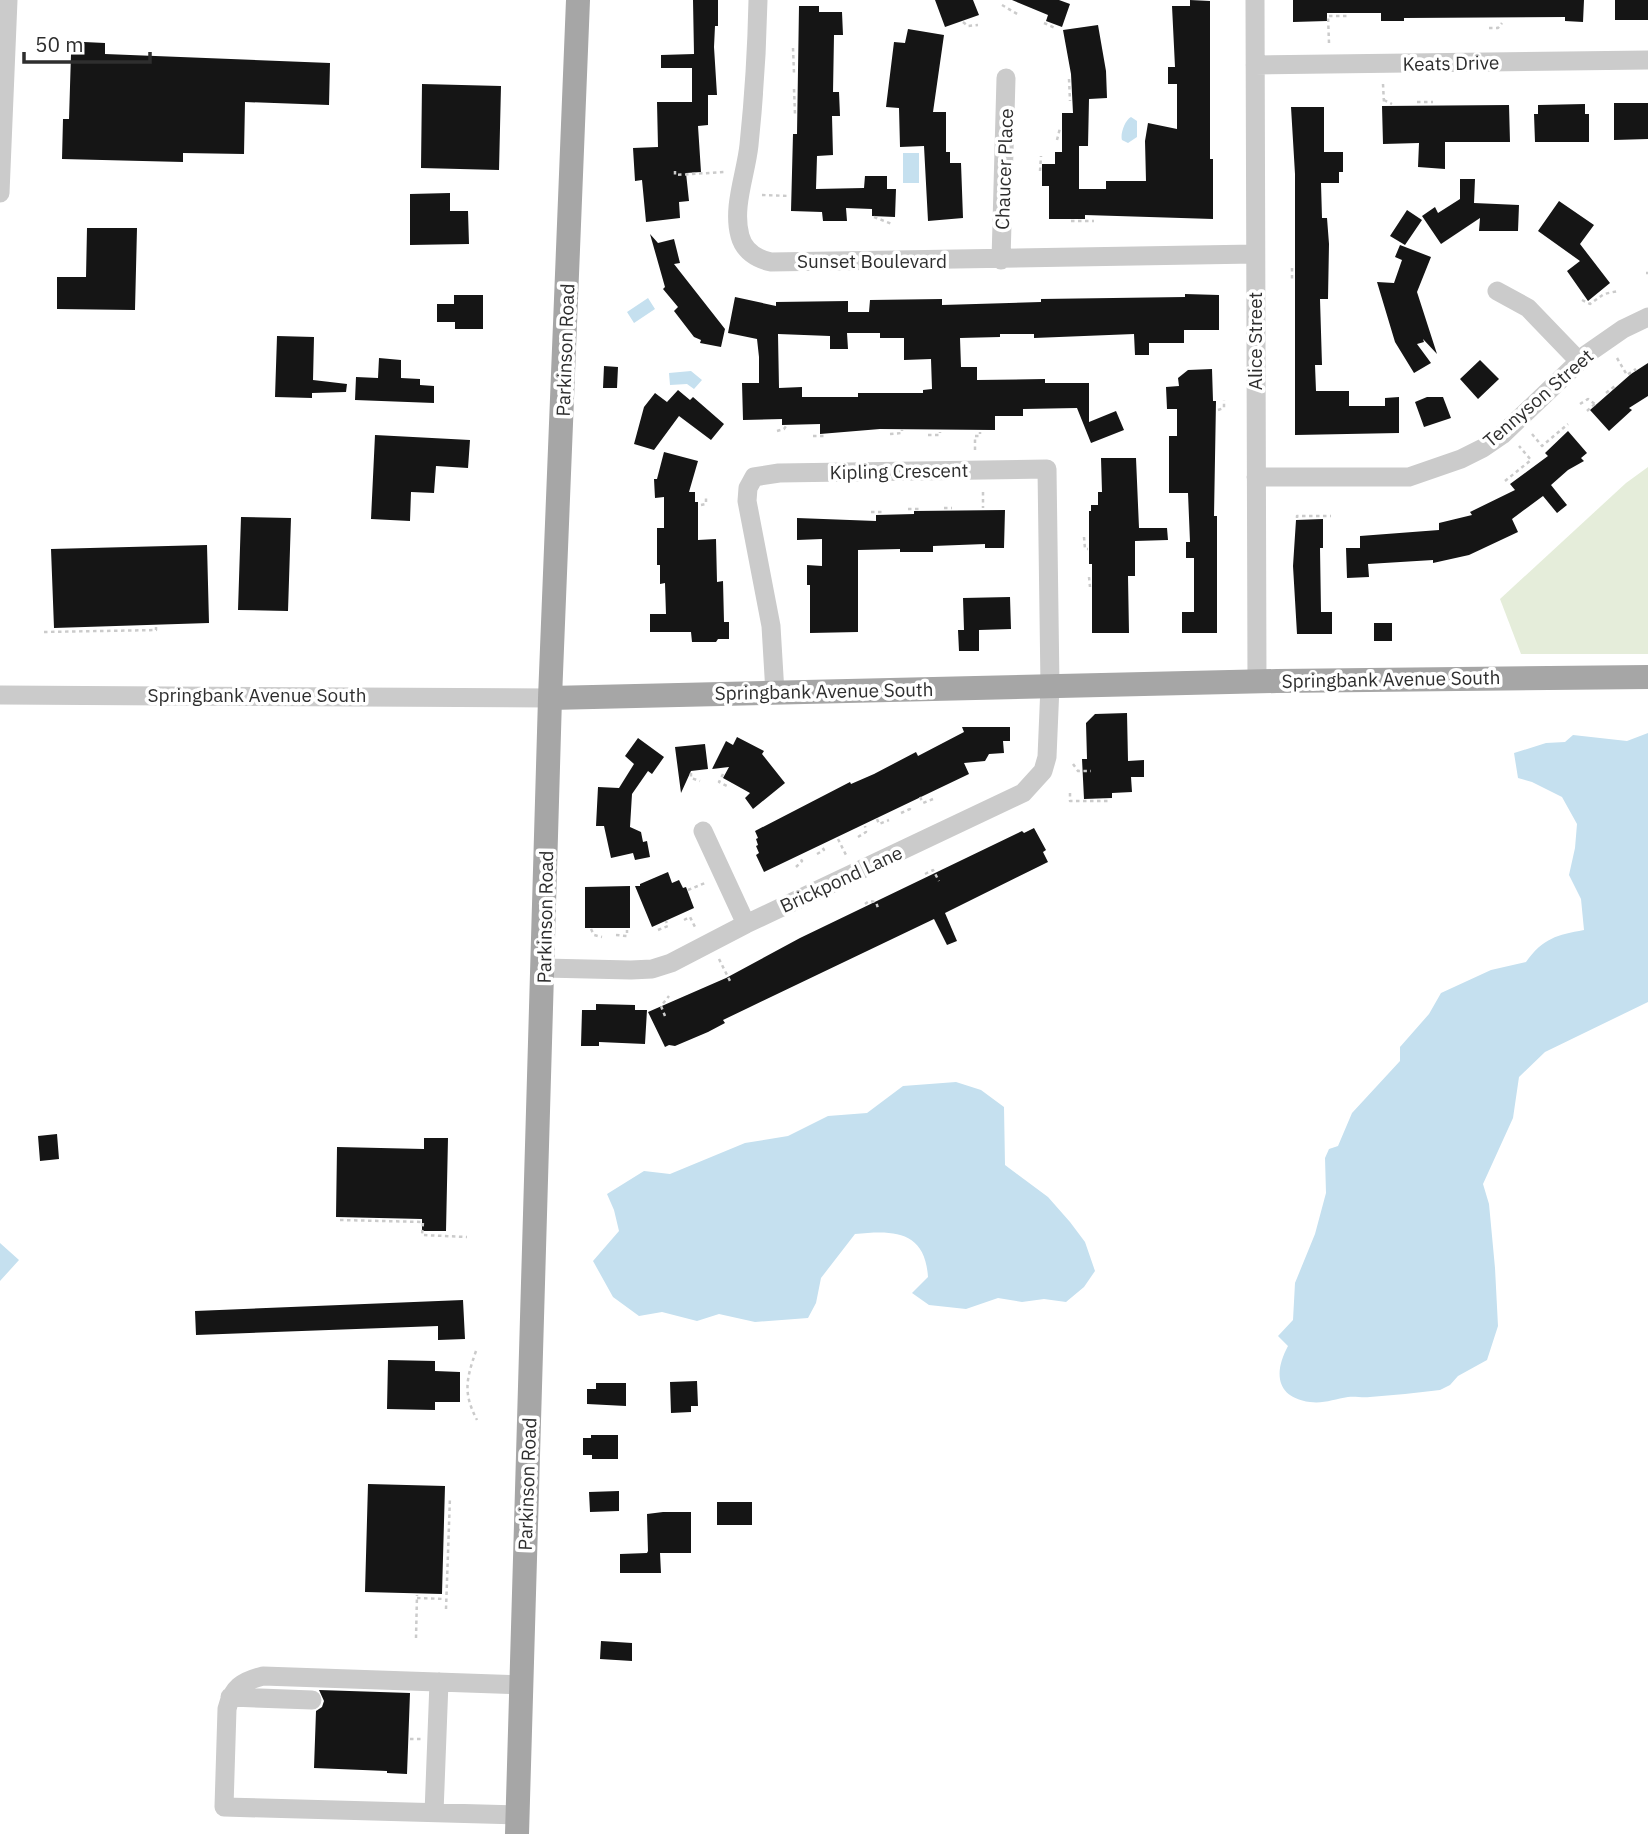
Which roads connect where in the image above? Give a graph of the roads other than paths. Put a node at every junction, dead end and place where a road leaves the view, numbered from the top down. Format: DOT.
graph roads {
  1 [pos="8,0"];
  2 [pos="578,0"];
  3 [pos="758,0"];
  4 [pos="1255,0"];
  5 [pos="1648,60"];
  6 [pos="1255,65"];
  7 [pos="1006,78"];
  8 [pos="0,193"];
  9 [pos="1255,254"];
  10 [pos="1001,260"];
  11 [pos="1497,292"];
  12 [pos="1648,317"];
  13 [pos="1579,361"];
  14 [pos="1256,477"];
  15 [pos="1648,677"];
  16 [pos="1257,682"];
  17 [pos="1050,685"];
  18 [pos="775,693"];
  19 [pos="0,695"];
  20 [pos="550,698"];
  21 [pos="703,831"];
  22 [pos="746,924"];
  23 [pos="544,968"];
  24 [pos="439,1682"];
  25 [pos="521,1685"];
  26 [pos="230,1698"];
  27 [pos="312,1700"];
  28 [pos="434,1812"];
  29 [pos="517,1824"];
  1 -- 8 [label="street"];
  2 -- 20 [label="main road, Parkinson Road"];
  3 -- 10 [label="street, Sunset Boulevard"];
  4 -- 6 [label="street, Alice Street"];
  5 -- 6 [label="street, Keats Drive"];
  6 -- 9 [label="street, Alice Street"];
  7 -- 10 [label="street, Chaucer Place"];
  9 -- 10 [label="street, Sunset Boulevard"];
  9 -- 14 [label="street, Alice Street"];
  11 -- 13 [label="street"];
  12 -- 13 [label="street, Tennyson Street"];
  13 -- 14 [label="street, Tennyson Street"];
  14 -- 16 [label="street, Alice Street"];
  15 -- 16 [label="main road, Springbank Avenue South"];
  16 -- 17 [label="main road, Springbank Avenue South"];
  17 -- 18 [label="main road, Springbank Avenue South"];
  17 -- 18 [label="street, Kipling Crescent"];
  17 -- 22 [label="street, Brickpond Lane"];
  18 -- 20 [label="main road, Springbank Avenue South"];
  19 -- 20 [label="street, Springbank Avenue South"];
  20 -- 23 [label="main road, Parkinson Road"];
  21 -- 22 [label="street"];
  22 -- 23 [label="street, Brickpond Lane"];
  23 -- 25 [label="main road, Parkinson Road"];
  24 -- 25 [label="street"];
  24 -- 26 [label="street"];
  24 -- 28 [label="street"];
  25 -- 29 [label="main road, Parkinson Road"];
  26 -- 27 [label="street"];
  26 -- 28 [label="street"];
  28 -- 29 [label="street"];
}
